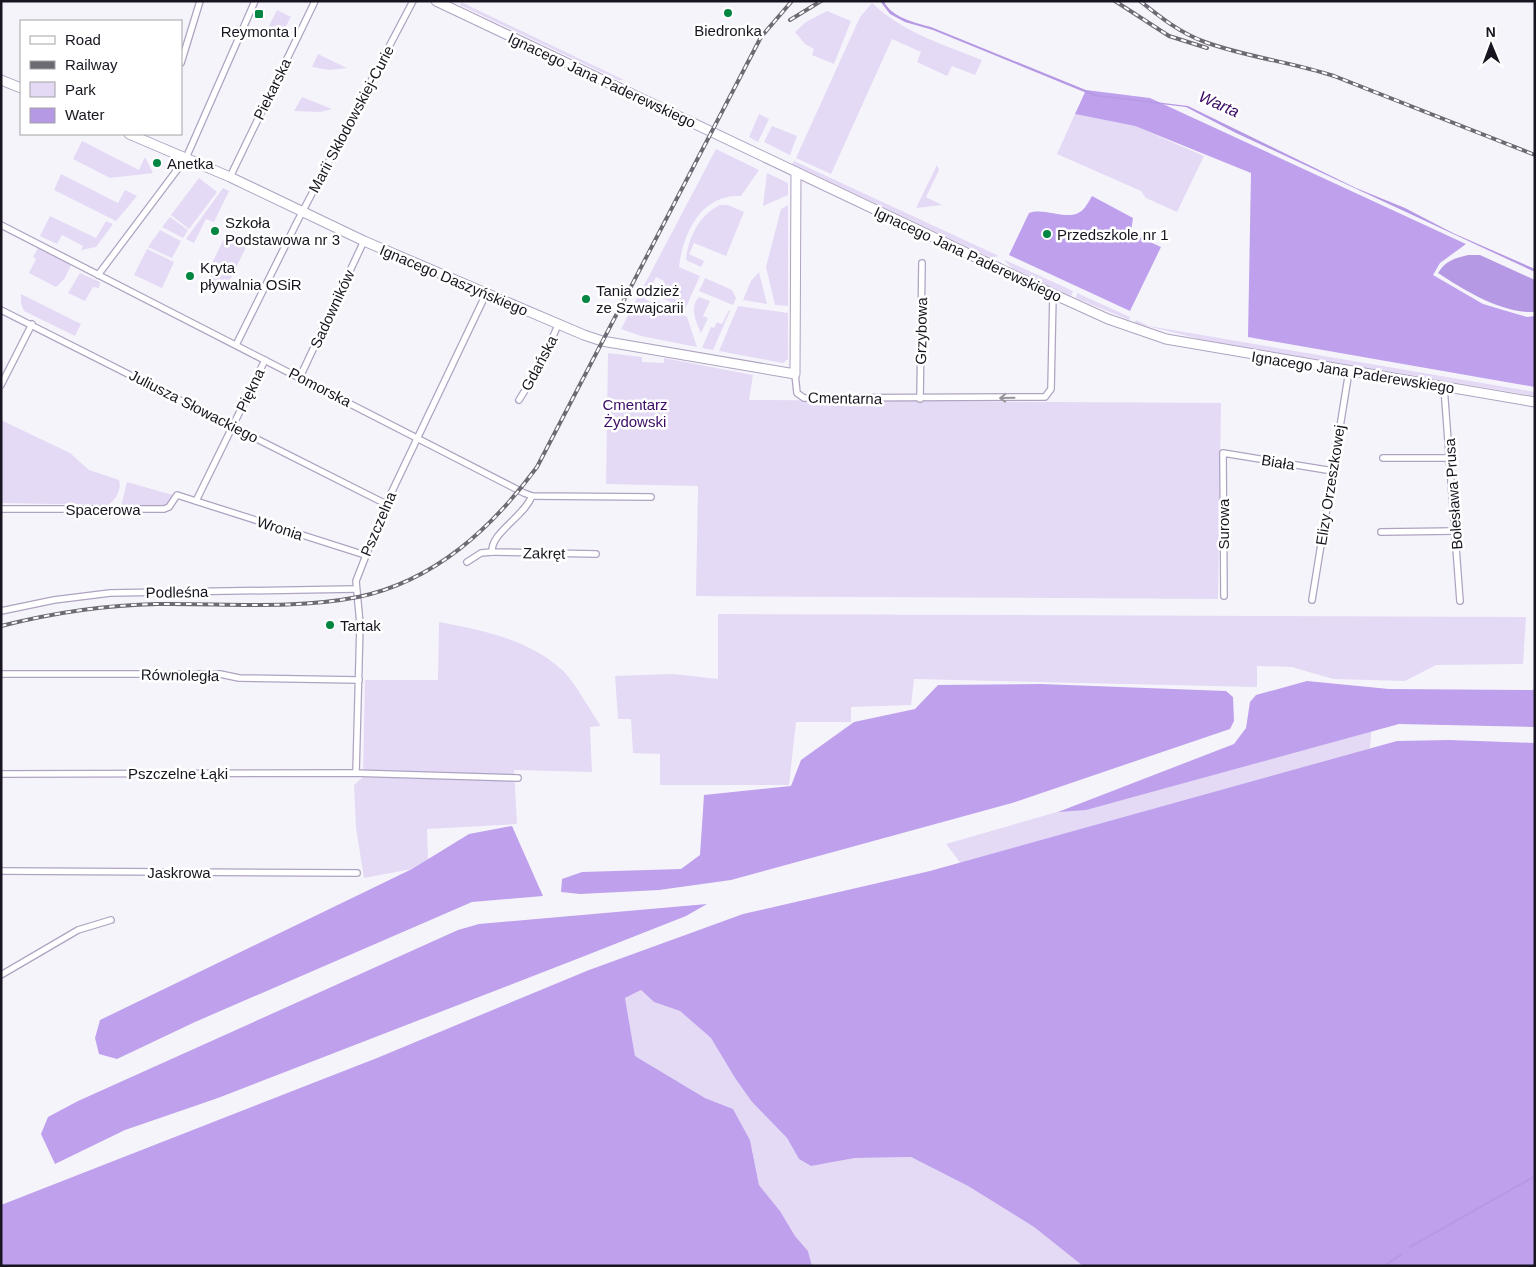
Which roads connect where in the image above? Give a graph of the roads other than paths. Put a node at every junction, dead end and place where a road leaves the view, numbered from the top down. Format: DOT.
graph roads {
  1 [pos="200,1"];
  2 [pos="255,1"];
  3 [pos="315,1"];
  4 [pos="413,1"];
  5 [pos="436,1"];
  6 [pos="182,60"];
  7 [pos="1,80"];
  8 [pos="20,88"];
  9 [pos="131,135"];
  10 [pos="186,158"];
  11 [pos="796,172"];
  12 [pos="230,177"];
  13 [pos="302,213"];
  14 [pos="1,225"];
  15 [pos="364,241"];
  16 [pos="922,263"];
  17 [pos="98,274"];
  18 [pos="486,294"];
  19 [pos="1053,294"];
  20 [pos="1,310"];
  21 [pos="32,324"];
  22 [pos="558,325"];
  23 [pos="236,345"];
  24 [pos="266,360"];
  25 [pos="1349,371"];
  26 [pos="795,374"];
  27 [pos="300,377"];
  28 [pos="1,385"];
  29 [pos="1444,387"];
  30 [pos="920,399"];
  31 [pos="519,400"];
  32 [pos="1535,402"];
  33 [pos="233,426"];
  34 [pos="418,437"];
  35 [pos="1223,453"];
  36 [pos="1383,458"];
  37 [pos="1450,458"];
  38 [pos="1332,471"];
  39 [pos="532,496"];
  40 [pos="651,497"];
  41 [pos="196,501"];
  42 [pos="386,504"];
  43 [pos="1,509"];
  44 [pos="1456,531"];
  45 [pos="1380,532"];
  46 [pos="492,552"];
  47 [pos="596,554"];
  48 [pos="365,555"];
  49 [pos="468,562"];
  50 [pos="355,589"];
  51 [pos="1224,596"];
  52 [pos="1312,600"];
  53 [pos="1460,600"];
  54 [pos="1,611"];
  55 [pos="1,674"];
  56 [pos="359,680"];
  57 [pos="356,773"];
  58 [pos="1,774"];
  59 [pos="518,778"];
  60 [pos="1,871"];
  61 [pos="356,873"];
  62 [pos="111,920"];
  63 [pos="1,975"];
  1 -- 6 [label="street"];
  2 -- 10 [label="street"];
  3 -- 12 [label="street, Piekarska"];
  4 -- 13 [label="street, Marii Skłodowskiej-Curie"];
  5 -- 11 [label="main road, Ignacego Jana Paderewskiego"];
  7 -- 8 [label="main road"];
  9 -- 10 [label="main road, Ignacego Daszyńskiego"];
  10 -- 12 [label="main road, Ignacego Daszyńskiego"];
  10 -- 17 [label="street"];
  11 -- 19 [label="main road, Ignacego Jana Paderewskiego"];
  11 -- 26 [label="main road, Cmentarna"];
  12 -- 13 [label="main road, Ignacego Daszyńskiego"];
  13 -- 15 [label="main road, Ignacego Daszyńskiego"];
  13 -- 23 [label="street, Marii Skłodowskiej-Curie"];
  14 -- 17 [label="street, Pomorska"];
  15 -- 18 [label="main road, Ignacego Daszyńskiego"];
  15 -- 27 [label="street, Sadowników"];
  16 -- 30 [label="street, Grzybowa"];
  17 -- 23 [label="street, Pomorska"];
  18 -- 22 [label="main road, Ignacego Daszyńskiego"];
  18 -- 34 [label="street, Pszczelna"];
  19 -- 25 [label="main road, Ignacego Jana Paderewskiego"];
  19 -- 30 [label="street, Cmentarna, one-way"];
  20 -- 21 [label="street, Juliusza Słowackiego"];
  21 -- 28 [label="street"];
  21 -- 33 [label="street, Juliusza Słowackiego"];
  22 -- 26 [label="main road, Ignacego Daszyńskiego"];
  22 -- 31 [label="street, Gdańska"];
  23 -- 24 [label="street, Pomorska"];
  24 -- 27 [label="street, Pomorska"];
  24 -- 33 [label="street, Piękna"];
  25 -- 29 [label="main road, Ignacego Jana Paderewskiego"];
  25 -- 38 [label="street, Elizy Orzeszkowej"];
  26 -- 30 [label="street, Cmentarna"];
  27 -- 34 [label="street, Pomorska"];
  29 -- 32 [label="main road, Ignacego Jana Paderewskiego"];
  29 -- 37 [label="street, Bolesława Prusa"];
  33 -- 41 [label="street, Piękna"];
  33 -- 42 [label="street, Juliusza Słowackiego"];
  34 -- 39 [label="street, Pomorska"];
  34 -- 42 [label="street, Pszczelna"];
  35 -- 38 [label="street, Biała"];
  35 -- 51 [label="street, Surowa"];
  36 -- 37 [label="street"];
  37 -- 44 [label="street, Bolesława Prusa"];
  38 -- 52 [label="street, Elizy Orzeszkowej"];
  39 -- 40 [label="street, Pomorska"];
  39 -- 46 [label="street, Zakręt"];
  41 -- 43 [label="street, Spacerowa"];
  41 -- 48 [label="street, Wronia"];
  42 -- 48 [label="street, Pszczelna"];
  44 -- 45 [label="street"];
  44 -- 53 [label="street, Bolesława Prusa"];
  46 -- 47 [label="street, Zakręt"];
  46 -- 49 [label="street, Zakręt"];
  48 -- 50 [label="street, Pszczelna"];
  50 -- 54 [label="street, Podleśna"];
  50 -- 56 [label="street, Pszczelna"];
  55 -- 56 [label="street, Równoległa"];
  56 -- 57 [label="street, Pszczelna"];
  57 -- 58 [label="street, Pszczelne Łąki"];
  57 -- 59 [label="street, Pszczelne Łąki"];
  60 -- 61 [label="street, Jaskrowa"];
  62 -- 63 [label="street"];
}
